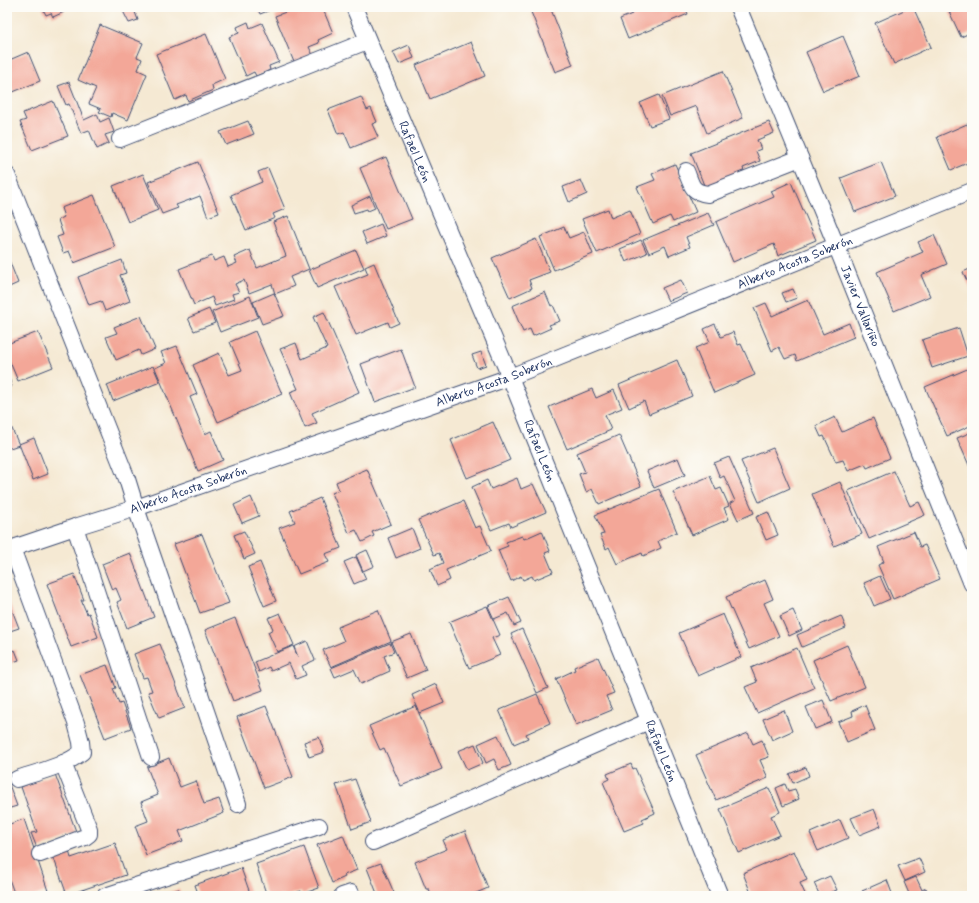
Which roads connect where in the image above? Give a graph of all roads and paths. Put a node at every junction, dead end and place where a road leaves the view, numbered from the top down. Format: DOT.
graph roads {
  1 [pos="354,7"];
  2 [pos="738,7"];
  3 [pos="367,41"];
  4 [pos="120,139"];
  5 [pos="800,158"];
  6 [pos="686,171"];
  7 [pos="7,175"];
  8 [pos="972,191"];
  9 [pos="836,245"];
  10 [pos="510,377"];
  11 [pos="136,508"];
  12 [pos="75,527"];
  13 [pos="10,549"];
  14 [pos="972,584"];
  15 [pos="649,721"];
  16 [pos="151,758"];
  17 [pos="63,763"];
  18 [pos="17,779"];
  19 [pos="238,804"];
  20 [pos="319,826"];
  21 [pos="373,842"];
  22 [pos="40,854"];
  23 [pos="105,896"];
  24 [pos="720,896"];
  1 -- 3 [label="street, Rafael León"];
  2 -- 5 [label="street, Javier Vallariño"];
  3 -- 4 [label="street"];
  3 -- 10 [label="street, Rafael León"];
  5 -- 6 [label="street"];
  5 -- 9 [label="street, Javier Vallariño"];
  7 -- 11 [label="street"];
  8 -- 9 [label="street, Alberto Acosta Soberón"];
  9 -- 10 [label="street, Alberto Acosta Soberón"];
  9 -- 14 [label="street, Javier Vallariño"];
  10 -- 11 [label="street, Alberto Acosta Soberón"];
  10 -- 15 [label="street, Rafael León"];
  11 -- 12 [label="street, Alberto Acosta Soberón"];
  11 -- 19 [label="street"];
  12 -- 13 [label="street, Alberto Acosta Soberón"];
  12 -- 16 [label="street"];
  13 -- 17 [label="street"];
  15 -- 21 [label="street"];
  15 -- 24 [label="street, Rafael León"];
  17 -- 18 [label="street"];
  17 -- 22 [label="street"];
  20 -- 23 [label="street"];
}
